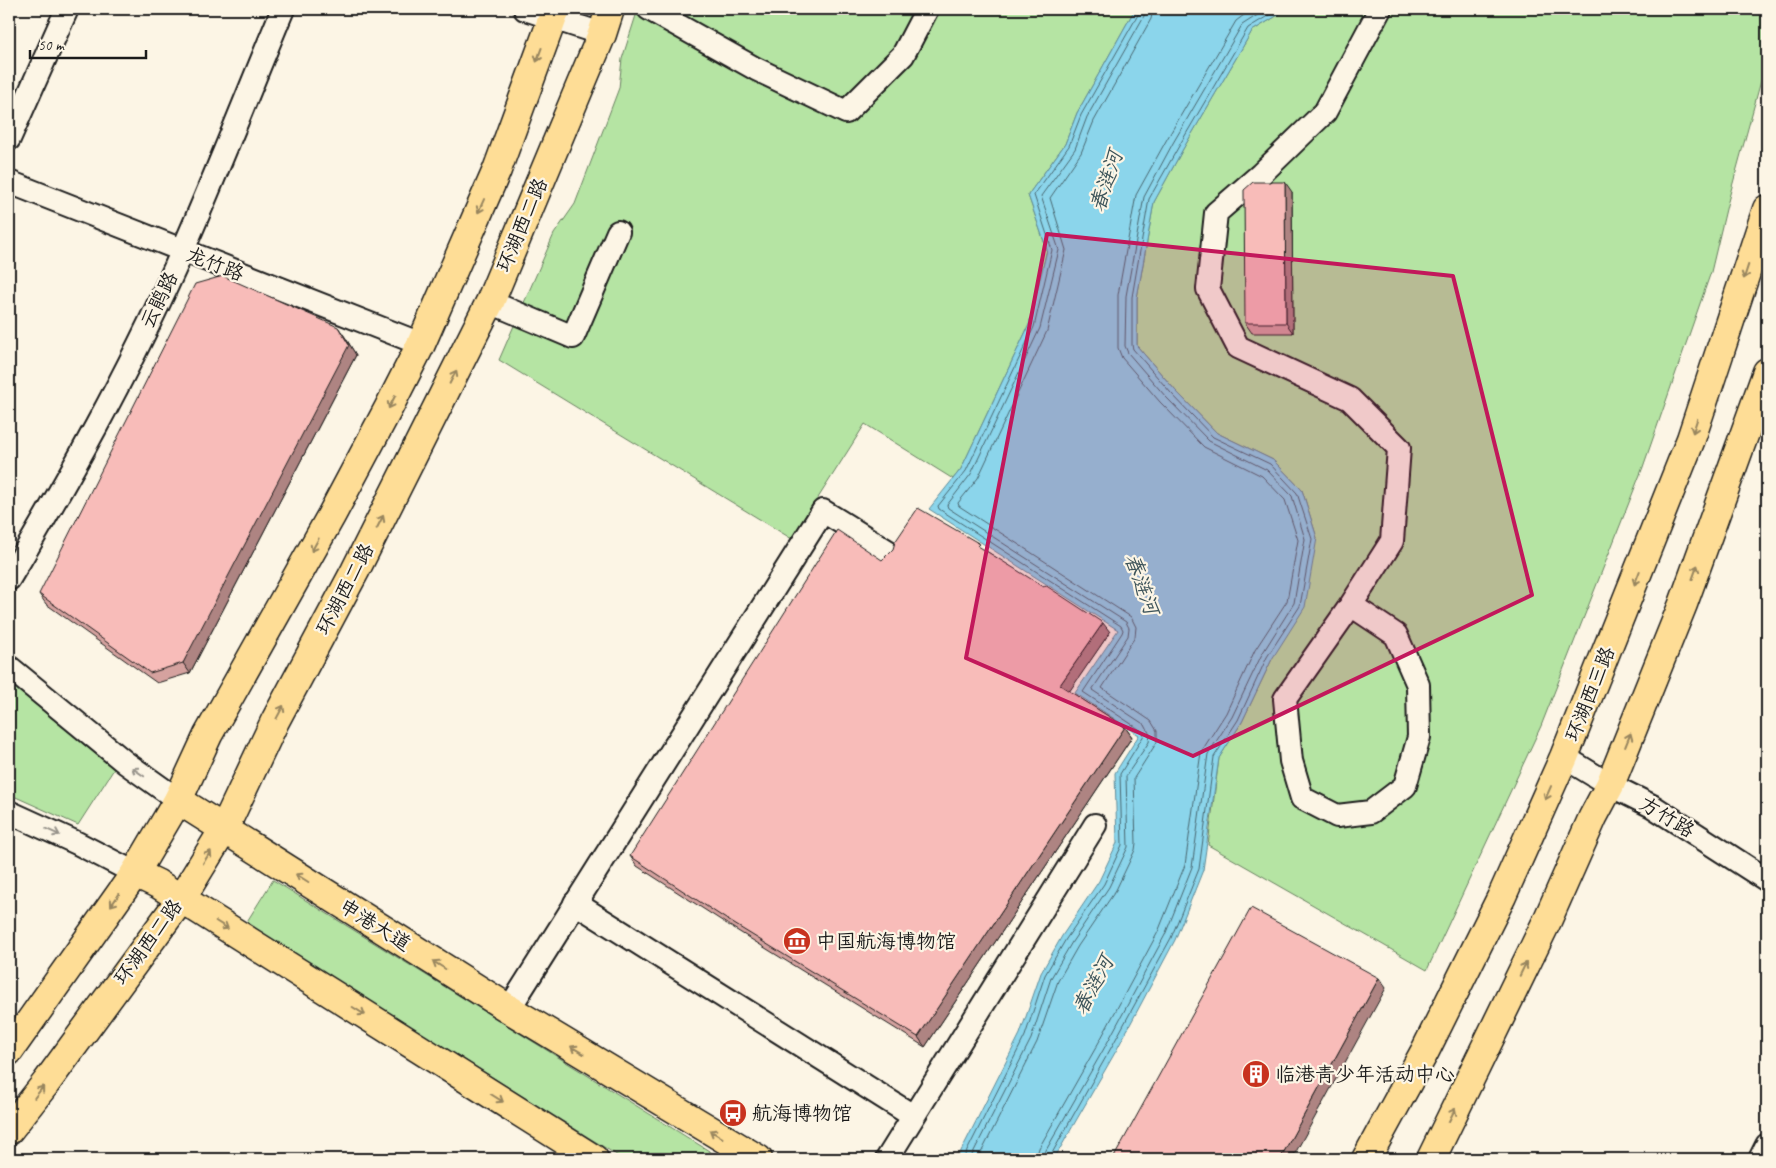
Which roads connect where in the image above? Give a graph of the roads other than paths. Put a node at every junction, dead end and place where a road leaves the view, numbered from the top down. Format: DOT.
graph roads {
  1 [pos="67,9"];
  2 [pos="283,9"];
  3 [pos="525,9"];
  4 [pos="649,9"];
  5 [pos="927,9"];
  6 [pos="1380,9"];
  7 [pos="554,13"];
  8 [pos="606,21"];
  9 [pos="9,139"];
  10 [pos="9,182"];
  11 [pos="1767,209"];
  12 [pos="618,232"];
  13 [pos="182,251"];
  14 [pos="490,302"];
  15 [pos="421,344"];
  16 [pos="1767,372"];
  17 [pos="889,552"];
  18 [pos="9,579"];
  19 [pos="1351,605"];
  20 [pos="9,667"];
  21 [pos="1564,757"];
  22 [pos="1610,785"];
  23 [pos="178,800"];
  24 [pos="9,812"];
  25 [pos="1095,825"];
  26 [pos="224,829"];
  27 [pos="135,873"];
  28 [pos="1767,880"];
  29 [pos="181,899"];
  30 [pos="575,903"];
  31 [pos="509,1009"];
  32 [pos="9,1051"];
  33 [pos="913,1116"];
  34 [pos="9,1130"];
  35 [pos="1767,1145"];
  36 [pos="594,1159"];
  37 [pos="758,1159"];
  38 [pos="887,1159"];
  39 [pos="1366,1159"];
  40 [pos="1431,1159"];
  41 [pos="1760,1159"];
  1 -- 9 [label="street"];
  2 -- 13 [label="street, 云鹃路"];
  3 -- 7 [label="street"];
  4 -- 5 [label="street"];
  6 -- 19 [label="street"];
  7 -- 8 [label="street"];
  7 -- 15 [label="main road, one-way"];
  8 -- 14 [label="main road, 环湖西二路"];
  10 -- 13 [label="street, 龙竹路"];
  11 -- 21 [label="main road, 环湖西三路, one-way"];
  12 -- 14 [label="street"];
  13 -- 15 [label="street, 龙竹路"];
  13 -- 18 [label="street, 云鹃路"];
  26 -- 14 [label="main road, 环湖西二路, one-way"];
  15 -- 23 [label="main road, one-way"];
  22 -- 16 [label="main road, one-way"];
  17 -- 30 [label="street"];
  19 -- 19 [label="street"];
  23 -- 20 [label="street, 申港大道, one-way"];
  21 -- 22 [label="street, 方竹路"];
  21 -- 39 [label="main road, 环湖西三路, one-way"];
  22 -- 28 [label="street, 方竹路"];
  40 -- 22 [label="main road, one-way"];
  23 -- 26 [label="main road, 申港大道"];
  23 -- 27 [label="main road"];
  24 -- 27 [label="street, one-way"];
  25 -- 33 [label="street"];
  29 -- 26 [label="main road, 环湖西二路, one-way"];
  31 -- 26 [label="main road, 申港大道, one-way"];
  27 -- 29 [label="main road"];
  27 -- 32 [label="main road, one-way"];
  34 -- 29 [label="main road, 环湖西二路, one-way"];
  29 -- 36 [label="main road, one-way"];
  30 -- 31 [label="street"];
  30 -- 33 [label="street"];
  37 -- 31 [label="main road, 申港大道, one-way"];
  33 -- 38 [label="street"];
  35 -- 41 [label="street"];
}
